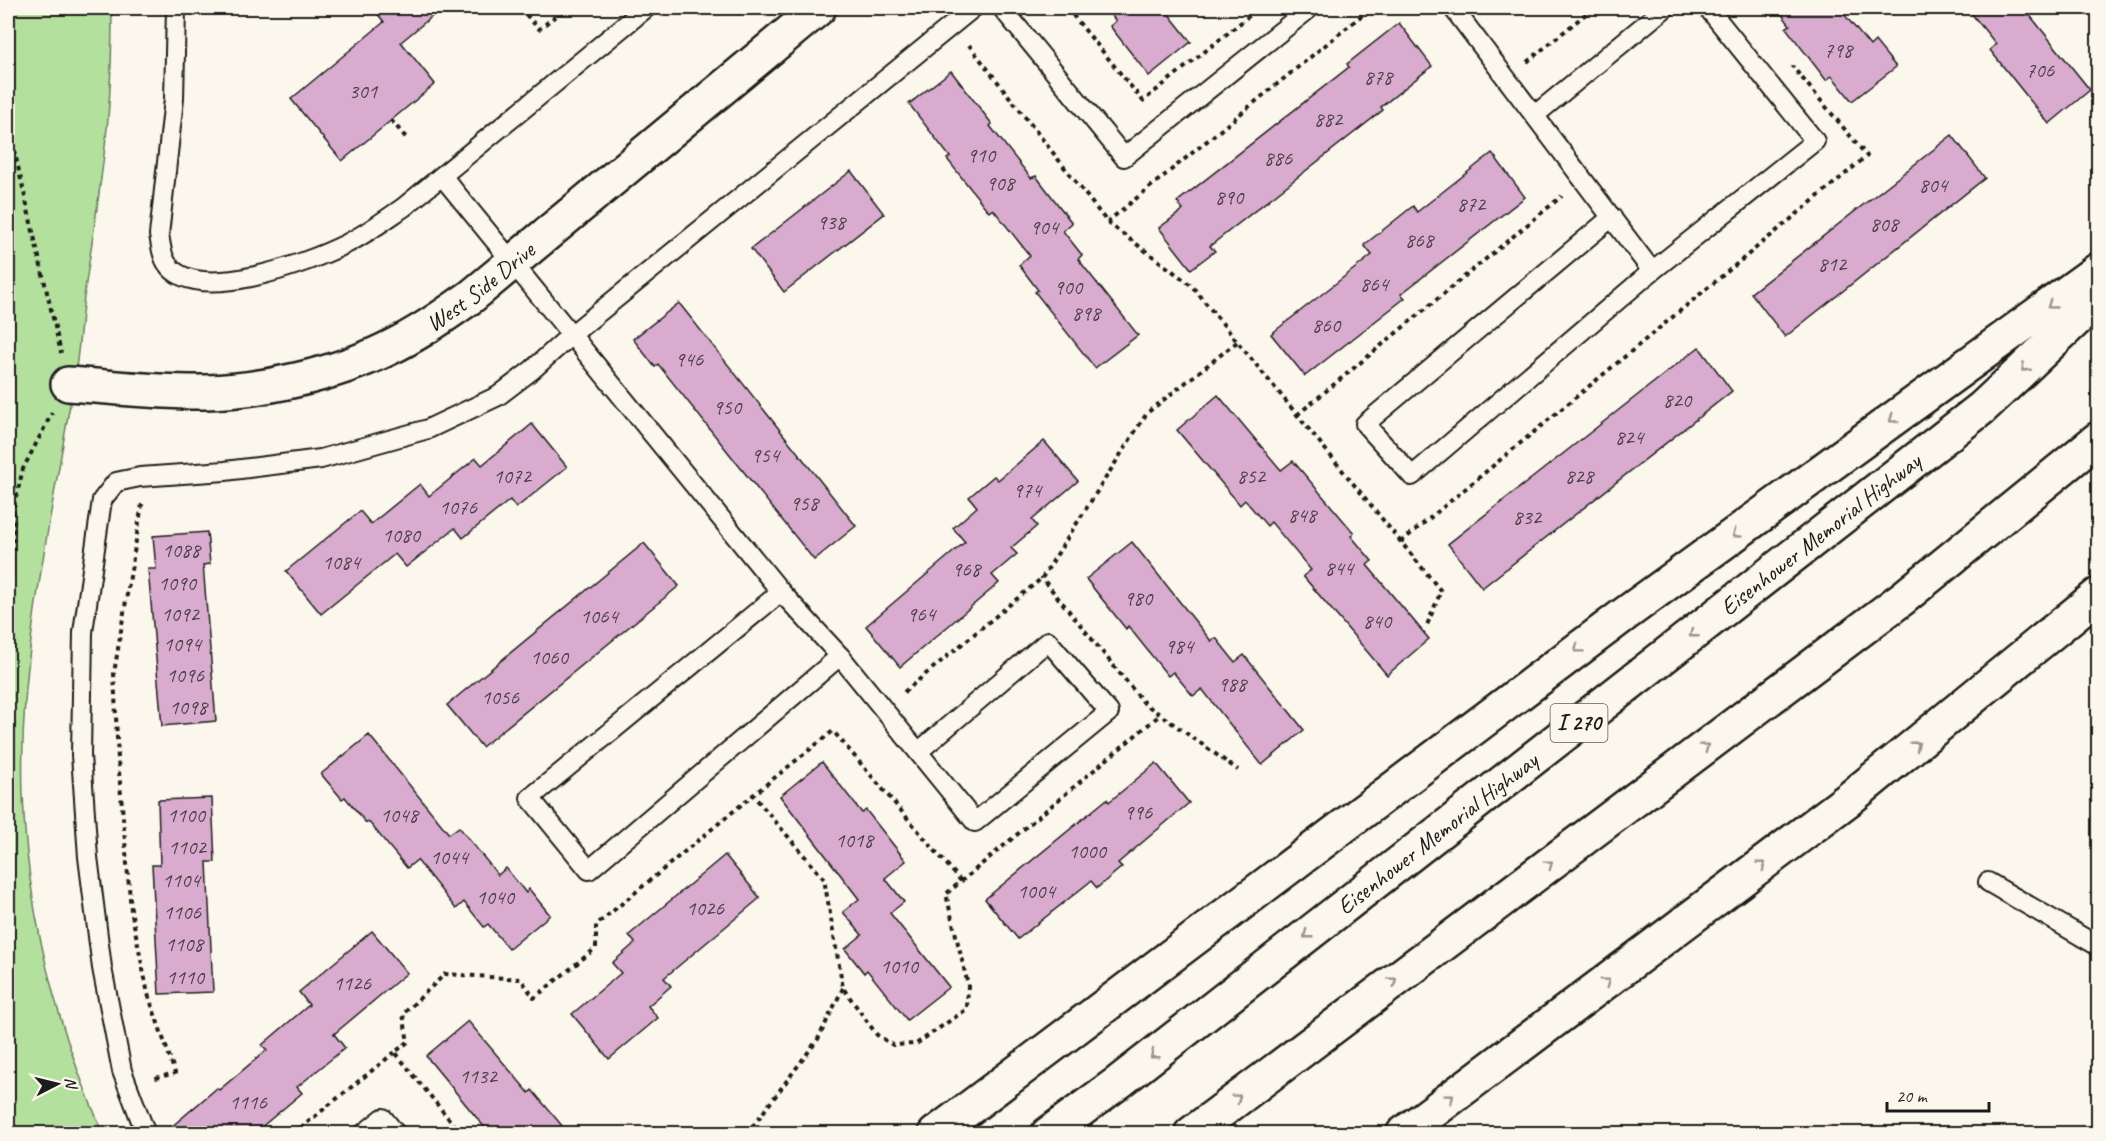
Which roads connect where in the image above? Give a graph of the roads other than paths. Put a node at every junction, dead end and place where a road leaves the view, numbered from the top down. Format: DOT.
graph roads {
  1 [pos="176,8"];
  2 [pos="646,8"];
  3 [pos="819,8"];
  4 [pos="973,8"];
  5 [pos="1002,8"];
  6 [pos="1310,8"];
  7 [pos="1453,8"];
  8 [pos="1665,8"];
  9 [pos="1708,8"];
  10 [pos="1535,115"];
  11 [pos="442,176"];
  12 [pos="1612,217"];
  13 [pos="513,263"];
  14 [pos="2098,270"];
  15 [pos="1652,271"];
  16 [pos="2098,299"];
  17 [pos="571,335"];
  18 [pos="68,384"];
  19 [pos="2098,439"];
  20 [pos="782,592"];
  21 [pos="2098,595"];
  22 [pos="840,657"];
  23 [pos="918,752"];
  24 [pos="1989,882"];
  25 [pos="2098,946"];
  26 [pos="146,1134"];
  27 [pos="363,1134"];
  28 [pos="396,1134"];
  29 [pos="935,1134"];
  30 [pos="1048,1134"];
  31 [pos="1191,1134"];
  32 [pos="1403,1134"];
  1 -- 11 [label="lane"];
  2 -- 11 [label="lane"];
  3 -- 13 [label="main road, West Side Drive"];
  4 -- 17 [label="lane"];
  5 -- 6 [label="lane"];
  7 -- 10 [label="lane"];
  8 -- 10 [label="lane"];
  9 -- 15 [label="lane"];
  10 -- 12 [label="lane"];
  11 -- 13 [label="lane"];
  12 -- 15 [label="lane"];
  12 -- 15 [label="lane"];
  13 -- 17 [label="lane"];
  13 -- 18 [label="main road, West Side Drive"];
  14 -- 29 [label="main road, one-way"];
  16 -- 30 [label="main road, Eisenhower Memorial Highway / I 270, one-way"];
  17 -- 20 [label="lane"];
  17 -- 26 [label="lane"];
  31 -- 19 [label="main road, one-way"];
  20 -- 22 [label="lane"];
  20 -- 22 [label="lane"];
  32 -- 21 [label="main road, one-way"];
  22 -- 23 [label="lane"];
  23 -- 23 [label="lane"];
  24 -- 25 [label="lane"];
  27 -- 28 [label="lane"];
}
